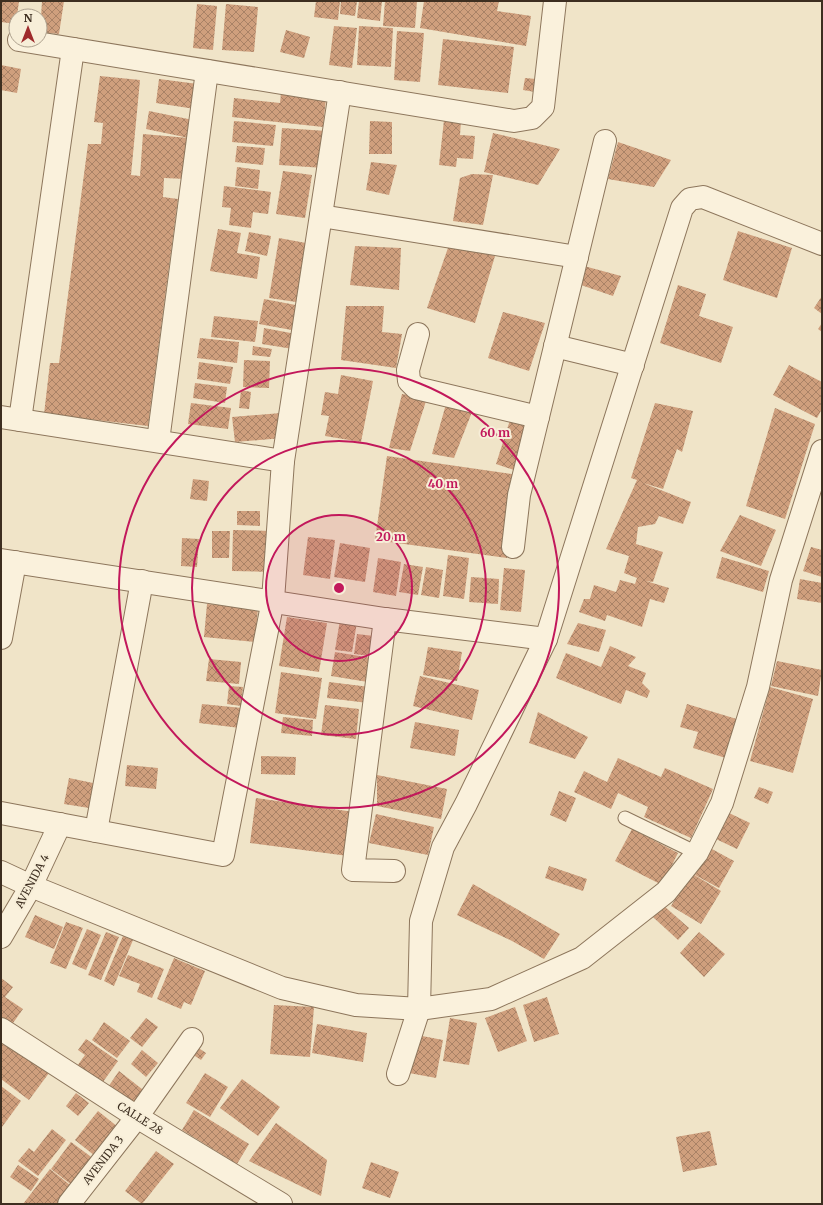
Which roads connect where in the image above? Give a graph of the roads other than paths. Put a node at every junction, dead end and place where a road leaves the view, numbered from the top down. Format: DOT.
graph roads {
  1 [pos="555,1"];
  2 [pos="48,45"];
  3 [pos="73,49"];
  4 [pos="208,71"];
  5 [pos="340,92"];
  6 [pos="605,141"];
  7 [pos="321,216"];
  8 [pos="822,244"];
  9 [pos="577,257"];
  10 [pos="418,334"];
  11 [pos="555,346"];
  12 [pos="633,365"];
  13 [pos="538,417"];
  14 [pos="10,419"];
  15 [pos="158,441"];
  16 [pos="822,451"];
  17 [pos="283,461"];
  18 [pos="513,547"];
  19 [pos="8,561"];
  20 [pos="142,581"];
  21 [pos="273,600"];
  22 [pos="385,619"];
  23 [pos="1,638"];
  24 [pos="546,639"];
  25 [pos="1,813"];
  26 [pos="625,818"];
  27 [pos="60,824"];
  28 [pos="96,831"];
  29 [pos="697,853"];
  30 [pos="394,871"];
  31 [pos="1,872"];
  32 [pos="31,886"];
  33 [pos="1,938"];
  34 [pos="419,1009"];
  35 [pos="1,1028"];
  36 [pos="192,1039"];
  37 [pos="398,1074"];
  38 [pos="137,1117"];
  39 [pos="69,1204"];
  40 [pos="281,1204"];
  1 -- 5 [label="street"];
  2 -- 3 [label="street"];
  3 -- 4 [label="street"];
  3 -- 14 [label="street"];
  4 -- 5 [label="street"];
  4 -- 15 [label="street"];
  5 -- 7 [label="street"];
  6 -- 9 [label="street"];
  7 -- 9 [label="street"];
  7 -- 17 [label="street"];
  8 -- 12 [label="street"];
  9 -- 11 [label="street"];
  10 -- 13 [label="street"];
  11 -- 12 [label="street"];
  11 -- 13 [label="street"];
  12 -- 24 [label="street"];
  13 -- 18 [label="street"];
  14 -- 15 [label="street"];
  15 -- 17 [label="street"];
  16 -- 29 [label="street"];
  17 -- 21 [label="street"];
  19 -- 20 [label="street"];
  19 -- 23 [label="street"];
  20 -- 21 [label="street"];
  20 -- 28 [label="street"];
  21 -- 22 [label="street"];
  21 -- 28 [label="street"];
  22 -- 24 [label="street"];
  22 -- 30 [label="street"];
  24 -- 34 [label="street"];
  25 -- 27 [label="street"];
  26 -- 29 [label="lane"];
  27 -- 28 [label="street"];
  27 -- 32 [label="street, AVENIDA 4"];
  29 -- 34 [label="street"];
  31 -- 32 [label="street"];
  32 -- 33 [label="street, AVENIDA 4"];
  32 -- 34 [label="street"];
  34 -- 37 [label="street"];
  35 -- 38 [label="street, CALLE 28"];
  36 -- 38 [label="street, AVENIDA 3"];
  38 -- 39 [label="street, AVENIDA 3"];
  38 -- 40 [label="street, CALLE 28"];
}
